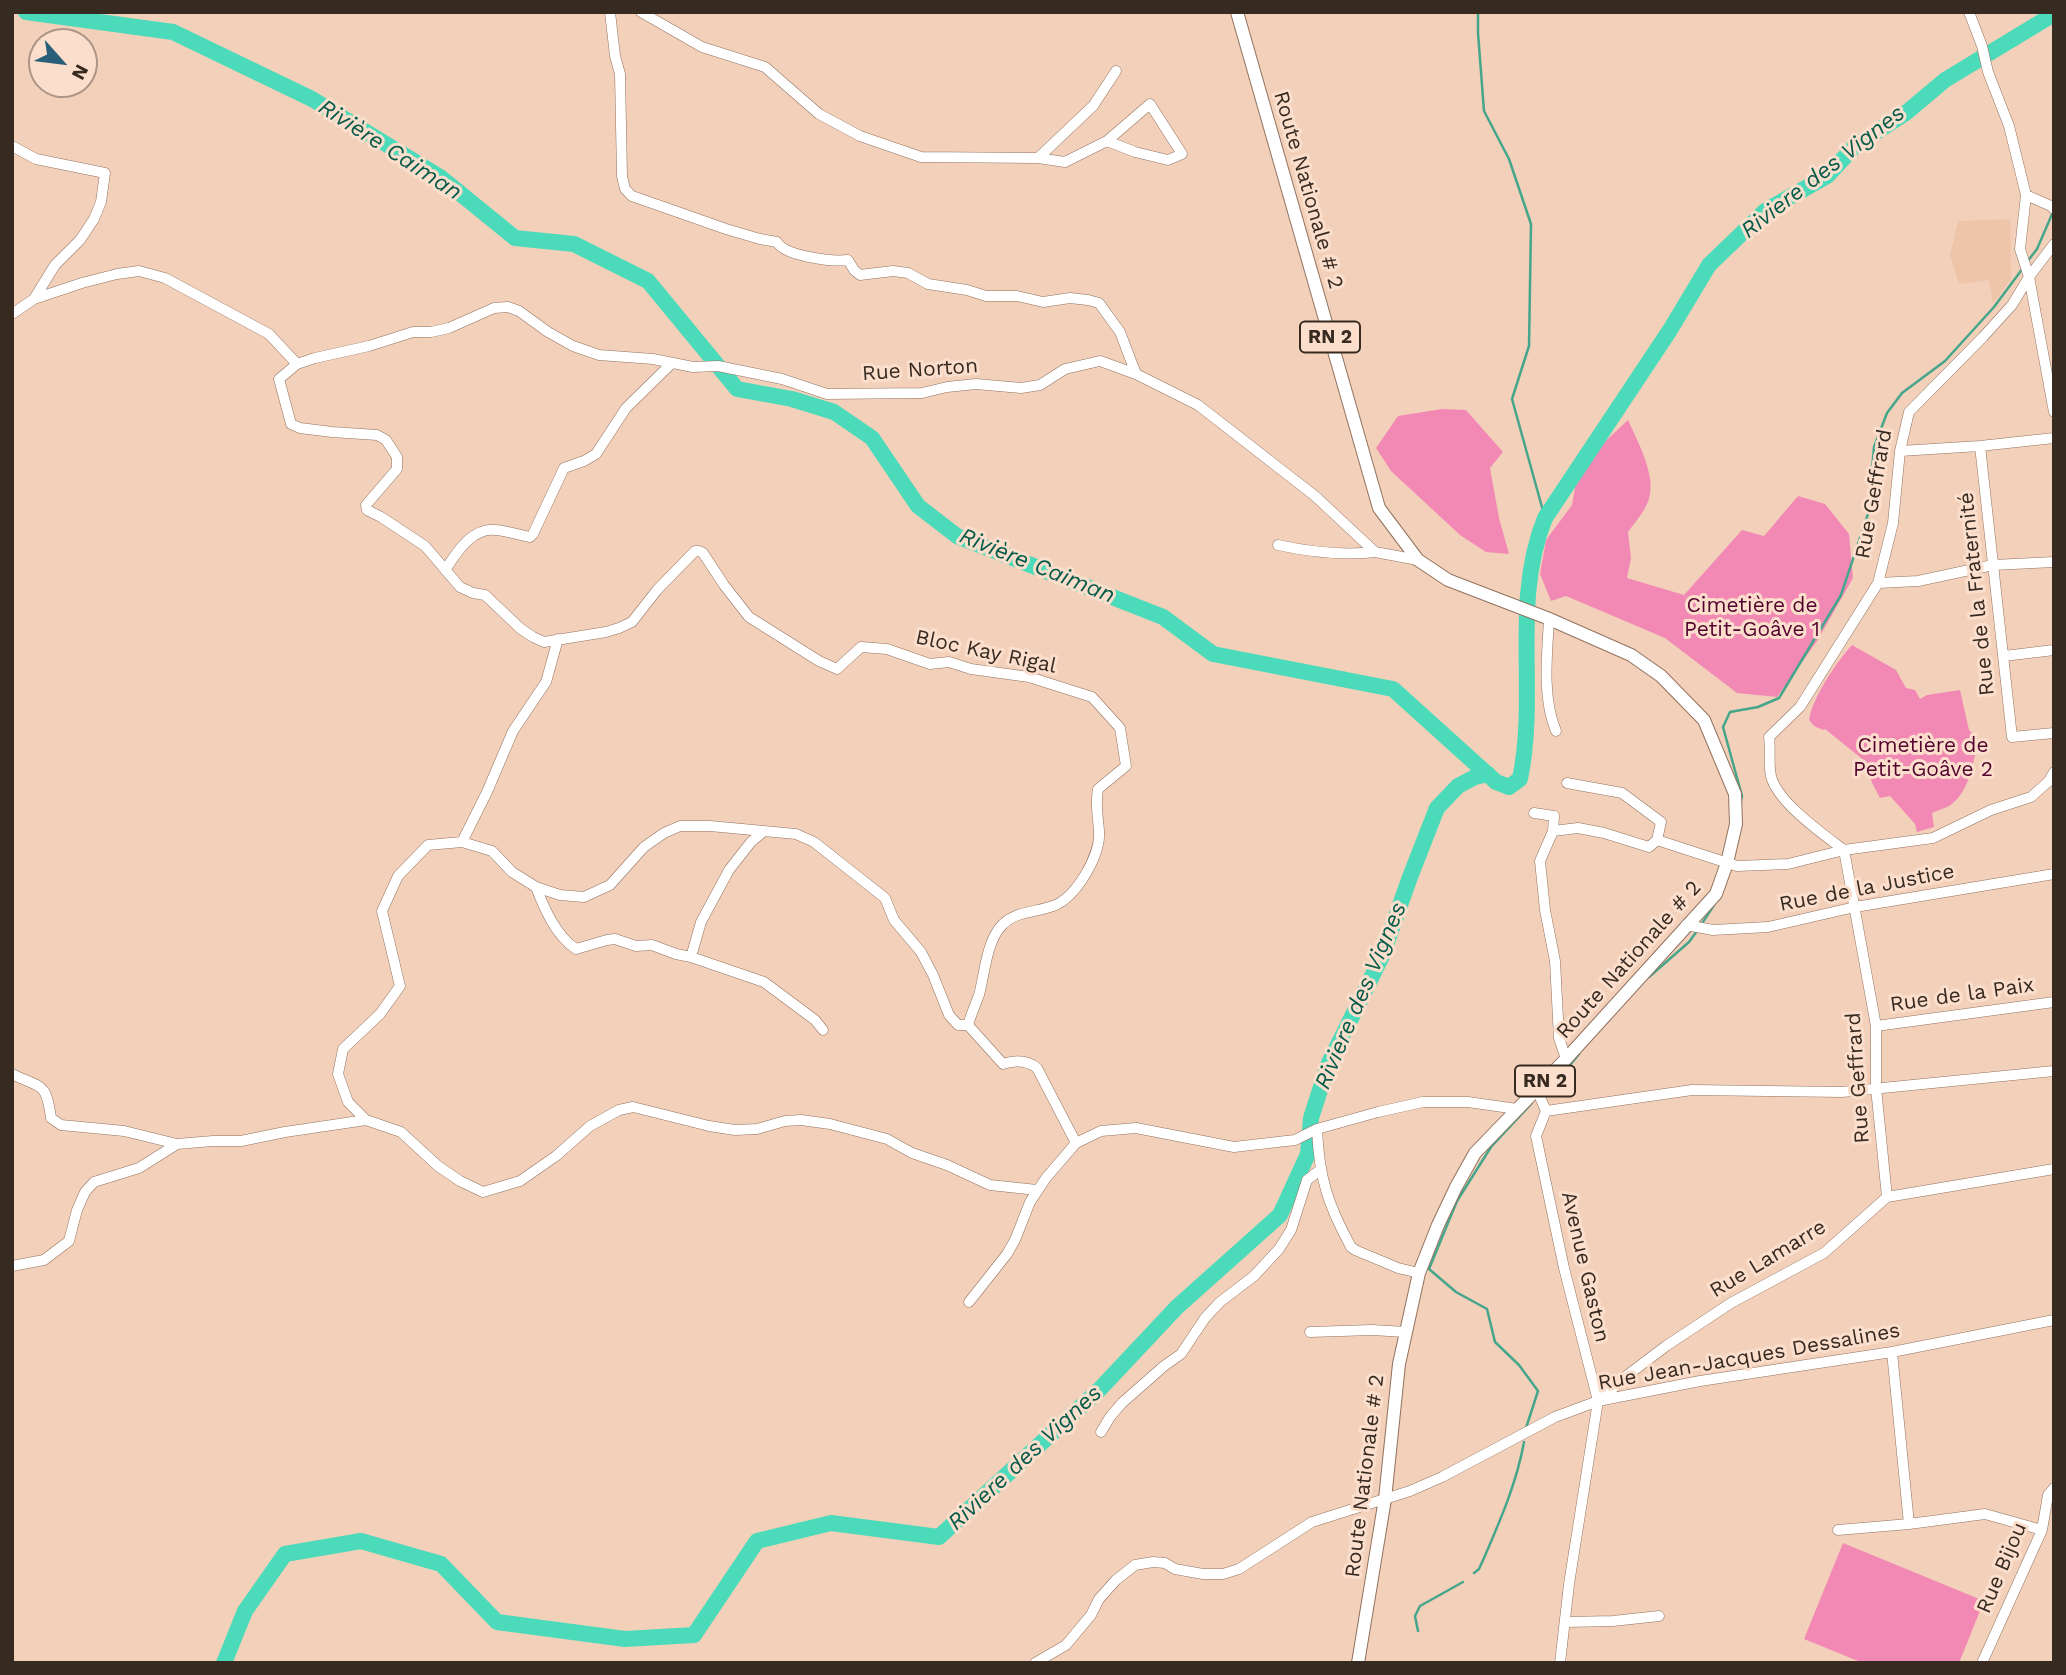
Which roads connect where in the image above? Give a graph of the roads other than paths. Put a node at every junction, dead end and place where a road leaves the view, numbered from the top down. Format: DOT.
graph roads {
  1 [pos="610,12"];
  2 [pos="641,12"];
  3 [pos="1237,12"];
  4 [pos="1969,12"];
  5 [pos="1116,71"];
  6 [pos="1107,141"];
  7 [pos="12,146"];
  8 [pos="1038,158"];
  9 [pos="2026,195"];
  10 [pos="2053,208"];
  11 [pos="2054,244"];
  12 [pos="2029,277"];
  13 [pos="34,299"];
  14 [pos="12,314"];
  15 [pos="672,363"];
  16 [pos="297,364"];
  17 [pos="1136,374"];
  18 [pos="2054,412"];
  19 [pos="2054,438"];
  20 [pos="1980,446"];
  21 [pos="1900,451"];
  22 [pos="1278,545"];
  23 [pos="1375,552"];
  24 [pos="1418,560"];
  25 [pos="2054,562"];
  26 [pos="1993,565"];
  27 [pos="445,570"];
  28 [pos="1878,583"];
  29 [pos="1548,619"];
  30 [pos="558,639"];
  31 [pos="2054,650"];
  32 [pos="2004,656"];
  33 [pos="1556,732"];
  34 [pos="2054,733"];
  35 [pos="2054,772"];
  36 [pos="1567,783"];
  37 [pos="1534,813"];
  38 [pos="764,831"];
  39 [pos="1553,831"];
  40 [pos="1657,839"];
  41 [pos="462,842"];
  42 [pos="1844,850"];
  43 [pos="1732,865"];
  44 [pos="2054,874"];
  45 [pos="536,887"];
  46 [pos="1855,906"];
  47 [pos="1686,925"];
  48 [pos="691,957"];
  49 [pos="2054,1002"];
  50 [pos="968,1025"];
  51 [pos="1876,1026"];
  52 [pos="823,1030"];
  53 [pos="1566,1059"];
  54 [pos="2054,1071"];
  55 [pos="12,1074"];
  56 [pos="1876,1088"];
  57 [pos="1537,1090"];
  58 [pos="1517,1109"];
  59 [pos="1546,1111"];
  60 [pos="366,1120"];
  61 [pos="1317,1129"];
  62 [pos="1076,1143"];
  63 [pos="177,1144"];
  64 [pos="2054,1169"];
  65 [pos="1320,1170"];
  66 [pos="1037,1190"];
  67 [pos="1887,1197"];
  68 [pos="12,1266"];
  69 [pos="1419,1273"];
  70 [pos="970,1303"];
  71 [pos="2054,1320"];
  72 [pos="1310,1332"];
  73 [pos="1406,1332"];
  74 [pos="1892,1352"];
  75 [pos="1598,1401"];
  76 [pos="1101,1432"];
  77 [pos="2054,1488"];
  78 [pos="1385,1499"];
  79 [pos="1909,1524"];
  80 [pos="1838,1530"];
  81 [pos="2042,1530"];
  82 [pos="1659,1616"];
  83 [pos="1566,1622"];
  84 [pos="1035,1663"];
  85 [pos="1358,1663"];
  86 [pos="1560,1663"];
  87 [pos="1982,1663"];
  1 -- 17 [label="street"];
  2 -- 8 [label="street"];
  3 -- 24 [label="main road, Route Nationale # 2 / RN 2"];
  4 -- 9 [label="street"];
  5 -- 8 [label="street"];
  6 -- 6 [label="street"];
  6 -- 8 [label="street"];
  7 -- 13 [label="street"];
  9 -- 10 [label="street"];
  9 -- 12 [label="street"];
  11 -- 12 [label="street, Rue Geffrard"];
  12 -- 18 [label="street"];
  12 -- 21 [label="street, Rue Geffrard"];
  13 -- 14 [label="street"];
  13 -- 16 [label="street"];
  15 -- 16 [label="street, Rue Norton"];
  15 -- 17 [label="street, Rue Norton"];
  15 -- 27 [label="street"];
  16 -- 27 [label="street"];
  17 -- 23 [label="street, Rue Norton"];
  19 -- 20 [label="street"];
  20 -- 21 [label="street"];
  20 -- 26 [label="street, Rue de la Fraternité"];
  21 -- 28 [label="street, Rue Geffrard"];
  22 -- 23 [label="street"];
  23 -- 24 [label="street"];
  24 -- 29 [label="main road, Route Nationale # 2 / RN 2"];
  25 -- 26 [label="street"];
  26 -- 28 [label="street"];
  26 -- 32 [label="street, Rue de la Fraternité"];
  27 -- 30 [label="street"];
  28 -- 42 [label="street, Rue Geffrard"];
  29 -- 33 [label="street"];
  29 -- 43 [label="main road, Route Nationale # 2 / RN 2"];
  30 -- 41 [label="street"];
  30 -- 50 [label="street, Bloc Kay Rigal"];
  31 -- 32 [label="street"];
  32 -- 34 [label="street, Rue de la Fraternité"];
  35 -- 42 [label="street"];
  36 -- 40 [label="street"];
  37 -- 39 [label="street"];
  38 -- 45 [label="street"];
  38 -- 48 [label="street"];
  38 -- 50 [label="street"];
  39 -- 40 [label="street"];
  39 -- 53 [label="street"];
  40 -- 43 [label="street"];
  41 -- 45 [label="street"];
  41 -- 60 [label="street"];
  42 -- 43 [label="street"];
  42 -- 46 [label="street, Rue Geffrard"];
  43 -- 47 [label="main road, Route Nationale # 2 / RN 2"];
  44 -- 46 [label="street, Rue de la Justice"];
  45 -- 48 [label="street"];
  46 -- 47 [label="street, Rue de la Justice"];
  46 -- 51 [label="street, Rue Geffrard"];
  47 -- 53 [label="main road, Route Nationale # 2 / RN 2"];
  48 -- 52 [label="street"];
  49 -- 51 [label="street, Rue de la Paix"];
  50 -- 62 [label="street"];
  51 -- 56 [label="street, Rue Geffrard"];
  53 -- 57 [label="main road, Route Nationale # 2 / RN 2"];
  54 -- 56 [label="street"];
  55 -- 63 [label="street"];
  56 -- 59 [label="street"];
  56 -- 67 [label="street, Rue Geffrard"];
  57 -- 58 [label="main road, Route Nationale # 2 / RN 2"];
  57 -- 59 [label="street"];
  58 -- 61 [label="street"];
  58 -- 69 [label="main road, Route Nationale # 2 / RN 2"];
  59 -- 75 [label="street, Avenue Gaston"];
  60 -- 63 [label="street"];
  60 -- 66 [label="street"];
  61 -- 62 [label="street"];
  61 -- 65 [label="street"];
  62 -- 66 [label="street"];
  63 -- 68 [label="street"];
  64 -- 67 [label="street"];
  65 -- 69 [label="street"];
  65 -- 76 [label="street"];
  66 -- 70 [label="street"];
  67 -- 75 [label="street, Rue Lamarre"];
  69 -- 73 [label="main road, Route Nationale # 2 / RN 2"];
  71 -- 74 [label="street, Rue Jean-Jacques Dessalines"];
  72 -- 73 [label="street"];
  73 -- 78 [label="main road, Route Nationale # 2 / RN 2"];
  74 -- 75 [label="street, Rue Jean-Jacques Dessalines"];
  74 -- 79 [label="street"];
  75 -- 78 [label="street, Rue Jean-Jacques Dessalines"];
  75 -- 83 [label="street, Avenue Gaston"];
  77 -- 81 [label="street, Rue Bijou"];
  78 -- 84 [label="street, Rue Jean-Jacques Dessalines"];
  78 -- 85 [label="main road, Route Nationale # 2 / RN 2"];
  79 -- 80 [label="street"];
  79 -- 81 [label="street"];
  81 -- 87 [label="street, Rue Bijou"];
  82 -- 83 [label="street"];
  83 -- 86 [label="street, Avenue Gaston"];
}
